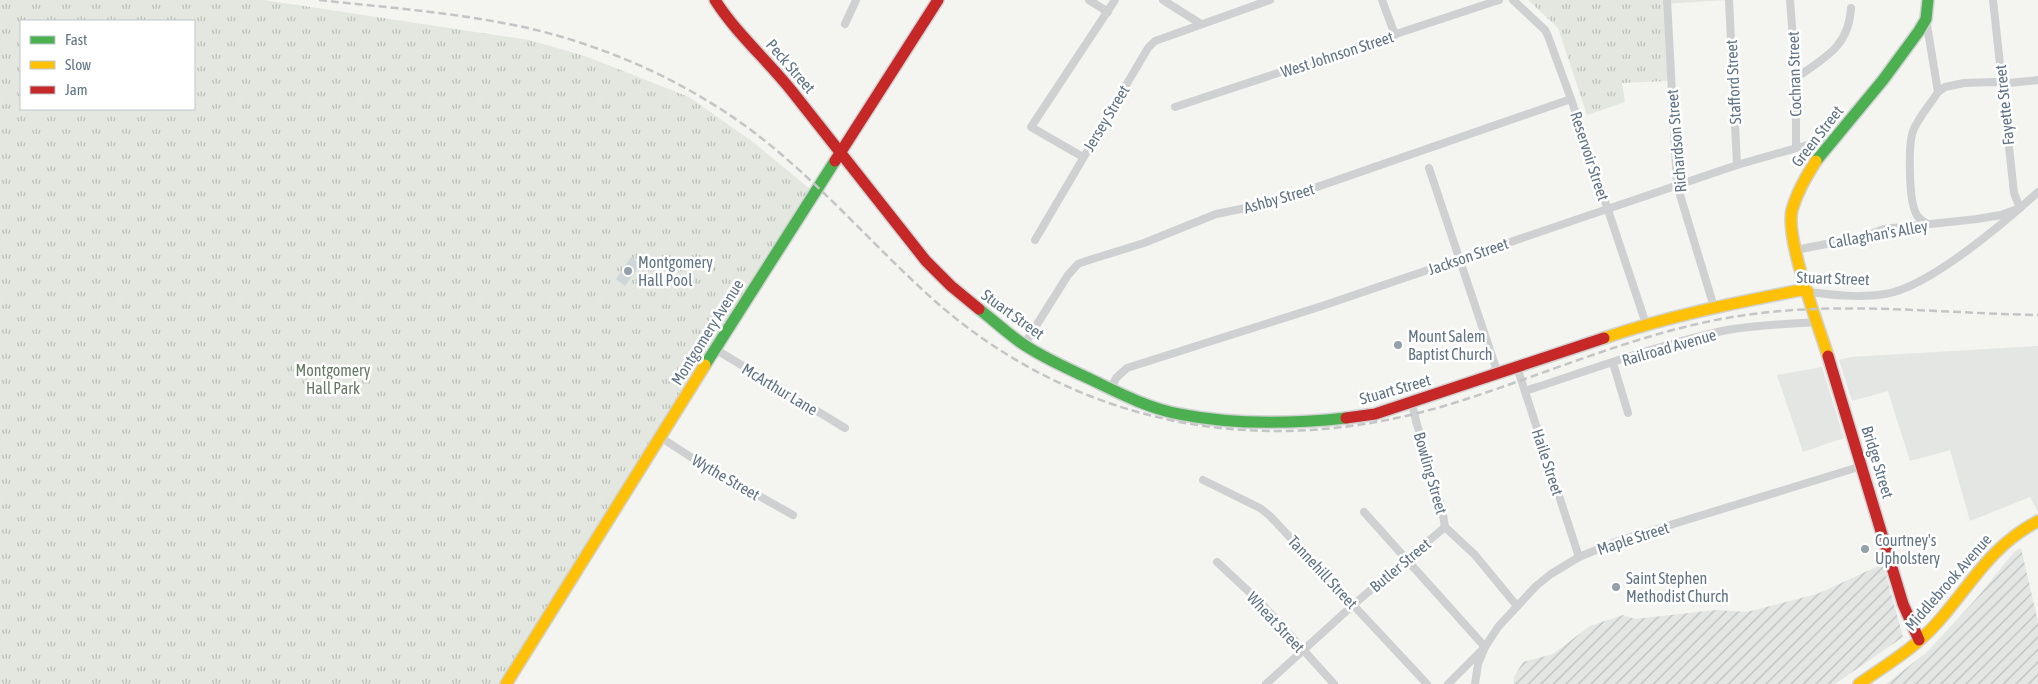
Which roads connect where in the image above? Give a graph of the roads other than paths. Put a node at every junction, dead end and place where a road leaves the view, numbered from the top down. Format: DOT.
graph roads {
  1 [pos="715,0"];
  2 [pos="856,0"];
  3 [pos="938,0"];
  4 [pos="1089,0"];
  5 [pos="1115,0"];
  6 [pos="1163,0"];
  7 [pos="1270,0"];
  8 [pos="1382,0"];
  9 [pos="1499,0"];
  10 [pos="1512,0"];
  11 [pos="1667,0"];
  12 [pos="1729,0"];
  13 [pos="1790,0"];
  14 [pos="1928,0"];
  15 [pos="1993,0"];
  16 [pos="1851,8"];
  17 [pos="1108,12"];
  18 [pos="1926,19"];
  19 [pos="845,24"];
  20 [pos="1201,24"];
  21 [pos="1395,35"];
  22 [pos="1796,78"];
  23 [pos="2038,80"];
  24 [pos="2002,82"];
  25 [pos="1938,92"];
  26 [pos="1571,99"];
  27 [pos="1175,107"];
  28 [pos="1835,137"];
  29 [pos="1796,147"];
  30 [pos="841,154"];
  31 [pos="1083,157"];
  32 [pos="1737,165"];
  33 [pos="1429,168"];
  34 [pos="1677,185"];
  35 [pos="2037,194"];
  36 [pos="2020,208"];
  37 [pos="1608,209"];
  38 [pos="1928,224"];
  39 [pos="1035,240"];
  40 [pos="1795,250"];
  41 [pos="1459,259"];
  42 [pos="1808,292"];
  43 [pos="1714,307"];
  44 [pos="1817,322"];
  45 [pos="1646,324"];
  46 [pos="1024,345"];
  47 [pos="715,349"];
  48 [pos="1613,363"];
  49 [pos="1517,367"];
  50 [pos="1498,374"];
  51 [pos="1111,389"];
  52 [pos="1525,391"];
  53 [pos="1412,403"];
  54 [pos="1628,413"];
  55 [pos="845,428"];
  56 [pos="660,437"];
  57 [pos="1862,466"];
  58 [pos="1203,480"];
  59 [pos="1364,512"];
  60 [pos="792,515"];
  61 [pos="2038,521"];
  62 [pos="1445,526"];
  63 [pos="1579,557"];
  64 [pos="1406,560"];
  65 [pos="1217,562"];
  66 [pos="1353,605"];
  67 [pos="1517,606"];
  68 [pos="1919,640"];
  69 [pos="1485,647"];
  70 [pos="1303,651"];
  71 [pos="506,684"];
  72 [pos="1266,684"];
  73 [pos="1334,684"];
  74 [pos="1427,684"];
  75 [pos="1448,684"];
  76 [pos="1475,684"];
  77 [pos="1859,684"];
  1 -- 30 [label="street, Peck Street"];
  2 -- 19 [label="street"];
  3 -- 30 [label="street, Montgomery Avenue"];
  4 -- 17 [label="street"];
  5 -- 17 [label="street"];
  6 -- 20 [label="street"];
  7 -- 20 [label="street, Jersey Street"];
  8 -- 21 [label="street"];
  9 -- 21 [label="street, West Johnson Street"];
  10 -- 26 [label="street, Reservoir Street"];
  11 -- 34 [label="street, Richardson Street"];
  12 -- 32 [label="street, Stafford Street"];
  13 -- 22 [label="street, Cochran Street"];
  14 -- 18 [label="street"];
  15 -- 24 [label="street, Fayette Street"];
  16 -- 22 [label="street"];
  17 -- 31 [label="street"];
  18 -- 25 [label="street"];
  18 -- 28 [label="street, Green Street"];
  20 -- 31 [label="street, Jersey Street"];
  21 -- 27 [label="street, West Johnson Street"];
  22 -- 29 [label="street, Cochran Street"];
  23 -- 24 [label="street"];
  24 -- 25 [label="street"];
  24 -- 36 [label="street, Fayette Street"];
  25 -- 38 [label="street"];
  26 -- 37 [label="street, Reservoir Street"];
  26 -- 46 [label="street, Ashby Street"];
  28 -- 29 [label="street, Jackson Street"];
  28 -- 40 [label="street, Green Street"];
  29 -- 32 [label="street, Jackson Street"];
  30 -- 46 [label="street, Stuart Street"];
  30 -- 47 [label="street, Montgomery Avenue"];
  31 -- 39 [label="street, Jersey Street"];
  32 -- 34 [label="street, Jackson Street"];
  33 -- 41 [label="street"];
  34 -- 37 [label="street, Jackson Street"];
  34 -- 43 [label="street, Richardson Street"];
  35 -- 36 [label="street, Stuart Street"];
  36 -- 38 [label="street, Callaghan's Alley"];
  36 -- 42 [label="street, Stuart Street"];
  37 -- 41 [label="street, Jackson Street"];
  37 -- 45 [label="street, Reservoir Street"];
  38 -- 40 [label="street, Callaghan's Alley"];
  40 -- 42 [label="street, Green Street"];
  41 -- 50 [label="street"];
  41 -- 51 [label="street, Jackson Street"];
  42 -- 43 [label="street, Stuart Street"];
  42 -- 44 [label="street, Bridge Street"];
  43 -- 45 [label="street, Stuart Street"];
  44 -- 48 [label="street, Railroad Avenue"];
  44 -- 57 [label="street, Bridge Street"];
  45 -- 49 [label="street, Stuart Street"];
  46 -- 51 [label="street, Stuart Street"];
  47 -- 55 [label="street, McArthur Lane"];
  47 -- 56 [label="street, Montgomery Avenue"];
  48 -- 52 [label="street, Railroad Avenue"];
  48 -- 54 [label="street"];
  49 -- 50 [label="street, Stuart Street"];
  49 -- 52 [label="street, Haile Street"];
  50 -- 53 [label="street, Stuart Street"];
  51 -- 53 [label="street, Stuart Street"];
  52 -- 63 [label="street, Haile Street"];
  53 -- 62 [label="street, Bowling Street"];
  56 -- 60 [label="street, Wythe Street"];
  56 -- 71 [label="street, Montgomery Avenue"];
  57 -- 63 [label="street, Maple Street"];
  57 -- 68 [label="street, Bridge Street"];
  58 -- 66 [label="street, Tannehill Street"];
  59 -- 64 [label="street"];
  61 -- 68 [label="street, Middlebrook Avenue"];
  62 -- 64 [label="street, Butler Street"];
  62 -- 67 [label="street, Bowling Street"];
  63 -- 67 [label="street, Maple Street"];
  64 -- 66 [label="street, Butler Street"];
  64 -- 69 [label="street"];
  65 -- 70 [label="street, Wheat Street"];
  66 -- 70 [label="street, Butler Street"];
  66 -- 74 [label="street, Tannehill Street"];
  67 -- 69 [label="street, Maple Street"];
  68 -- 77 [label="street, Middlebrook Avenue"];
  69 -- 75 [label="street, Maple Street"];
  69 -- 76 [label="street"];
  70 -- 72 [label="street, Butler Street"];
  70 -- 73 [label="street, Wheat Street"];
}
